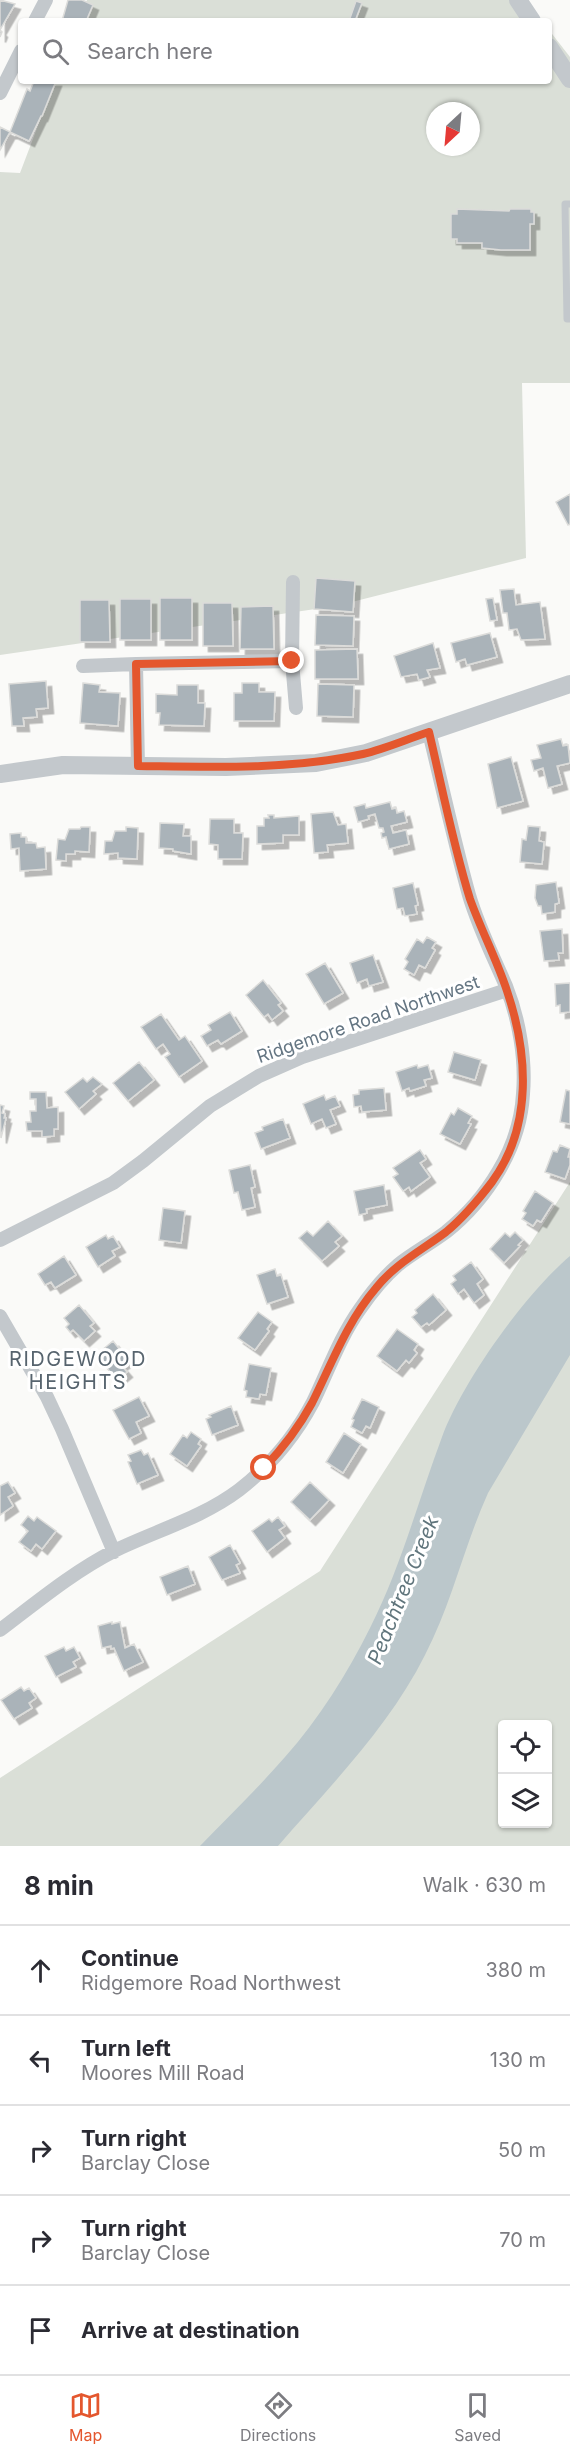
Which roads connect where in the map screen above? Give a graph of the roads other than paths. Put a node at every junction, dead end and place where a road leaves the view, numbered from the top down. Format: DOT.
graph roads {
  1 [pos="46,0"];
  2 [pos="518,0"];
  3 [pos="37,18"];
  4 [pos="530,18"];
  5 [pos="552,52"];
  6 [pos="18,57"];
  7 [pos="570,79"];
  8 [pos="0,93"];
  9 [pos="570,204"];
  10 [pos="570,320"];
  11 [pos="293,582"];
  12 [pos="292,661"];
  13 [pos="136,664"];
  14 [pos="83,666"];
  15 [pos="570,684"];
  16 [pos="296,708"];
  17 [pos="429,732"];
  18 [pos="138,766"];
  19 [pos="0,774"];
  20 [pos="507,990"];
  21 [pos="0,1240"];
  22 [pos="0,1316"];
  23 [pos="114,1552"];
  24 [pos="0,1630"];
  1 -- 3 [label="street"];
  2 -- 4 [label="street"];
  5 -- 7 [label="street"];
  6 -- 8 [label="street"];
  9 -- 10 [label="lane"];
  11 -- 12 [label="street"];
  12 -- 13 [label="street"];
  12 -- 16 [label="street"];
  13 -- 14 [label="street"];
  13 -- 18 [label="street"];
  15 -- 17 [label="street"];
  17 -- 18 [label="street"];
  17 -- 20 [label="street, Ridgemore Road Northwest"];
  18 -- 19 [label="street"];
  20 -- 21 [label="street, Ridgemore Road Northwest"];
  20 -- 23 [label="street, Ridgemore Road Northwest"];
  22 -- 23 [label="street"];
  23 -- 24 [label="street, Ridgemore Road Northwest"];
}
